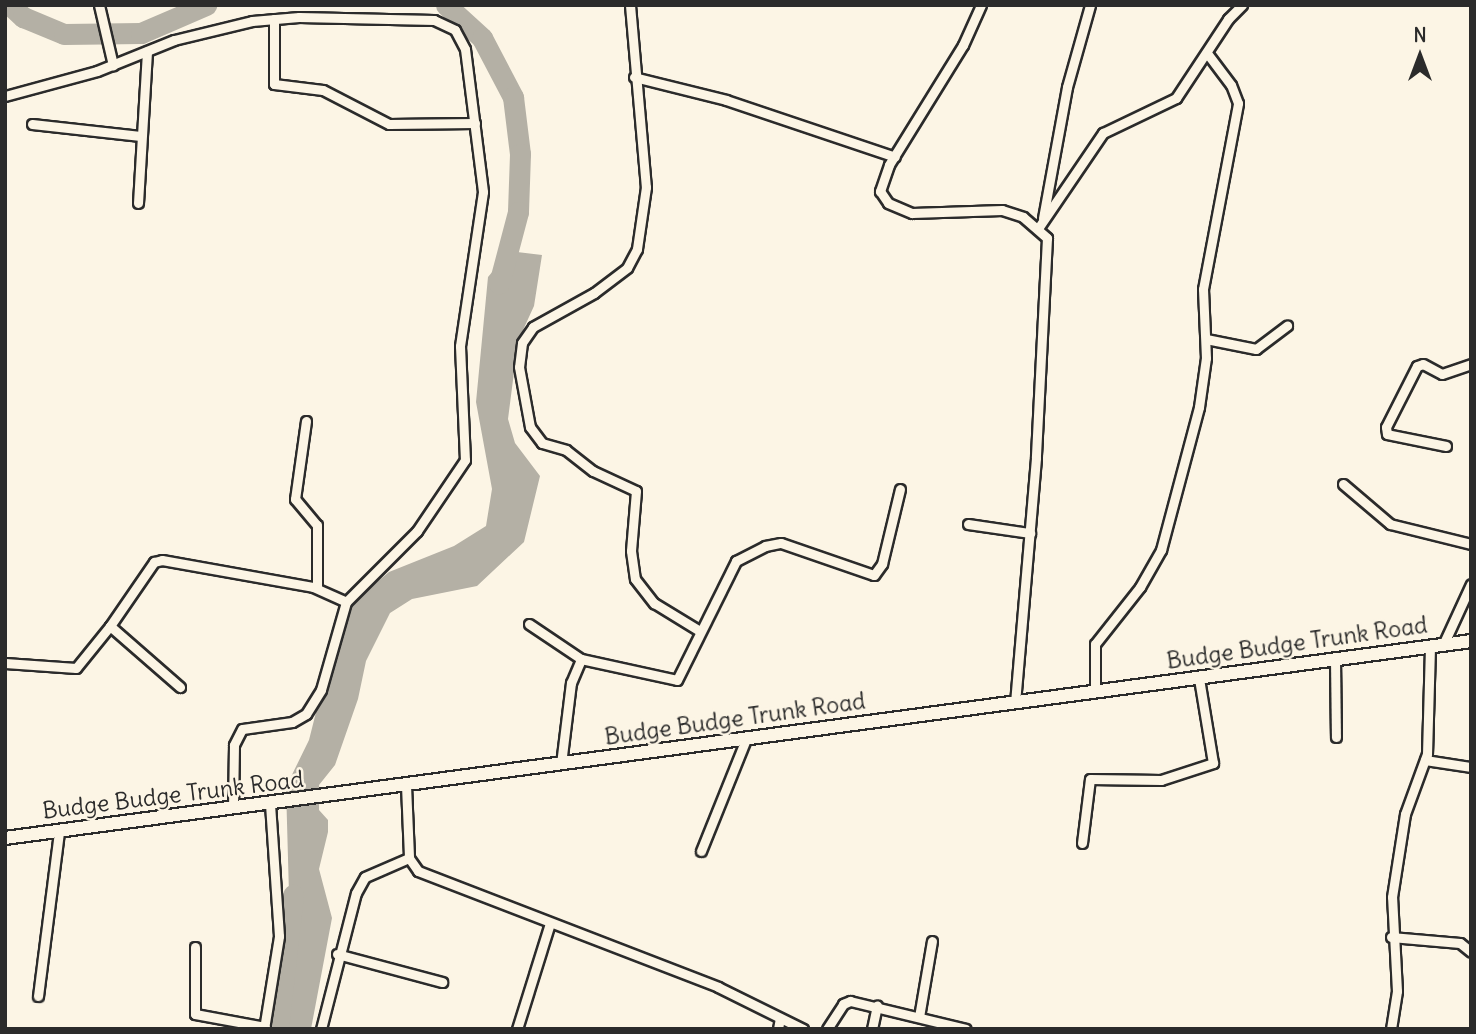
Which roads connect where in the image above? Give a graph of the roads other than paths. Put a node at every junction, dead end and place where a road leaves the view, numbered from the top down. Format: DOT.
graph roads {
  1 [pos="630,5"];
  2 [pos="981,5"];
  3 [pos="1090,5"];
  4 [pos="1242,5"];
  5 [pos="99,6"];
  6 [pos="274,19"];
  7 [pos="147,51"];
  8 [pos="1207,53"];
  9 [pos="113,65"];
  10 [pos="634,77"];
  11 [pos="5,96"];
  12 [pos="475,122"];
  13 [pos="32,124"];
  14 [pos="140,135"];
  15 [pos="895,157"];
  16 [pos="138,203"];
  17 [pos="1041,224"];
  18 [pos="1287,326"];
  19 [pos="1206,339"];
  20 [pos="1471,364"];
  21 [pos="306,421"];
  22 [pos="1446,446"];
  23 [pos="1343,484"];
  24 [pos="900,489"];
  25 [pos="968,524"];
  26 [pos="1030,533"];
  27 [pos="1471,544"];
  28 [pos="1471,584"];
  29 [pos="317,588"];
  30 [pos="346,602"];
  31 [pos="530,624"];
  32 [pos="110,626"];
  33 [pos="698,630"];
  34 [pos="1471,641"];
  35 [pos="1436,645"];
  36 [pos="581,659"];
  37 [pos="1335,659"];
  38 [pos="5,663"];
  39 [pos="1199,678"];
  40 [pos="180,687"];
  41 [pos="1095,692"];
  42 [pos="1015,703"];
  43 [pos="1336,737"];
  44 [pos="746,739"];
  45 [pos="1425,760"];
  46 [pos="561,764"];
  47 [pos="1471,766"];
  48 [pos="406,785"];
  49 [pos="270,803"];
  50 [pos="233,808"];
  51 [pos="58,831"];
  52 [pos="5,838"];
  53 [pos="1082,843"];
  54 [pos="701,851"];
  55 [pos="409,858"];
  56 [pos="550,923"];
  57 [pos="1391,937"];
  58 [pos="932,941"];
  59 [pos="195,947"];
  60 [pos="1471,952"];
  61 [pos="337,954"];
  62 [pos="442,982"];
  63 [pos="38,996"];
  64 [pos="877,1006"];
  65 [pos="919,1017"];
  66 [pos="780,1018"];
  67 [pos="264,1028"];
  68 [pos="321,1029"];
  69 [pos="517,1029"];
  70 [pos="778,1029"];
  71 [pos="803,1029"];
  72 [pos="827,1029"];
  73 [pos="872,1029"];
  74 [pos="966,1029"];
  75 [pos="1391,1029"];
  1 -- 10 [label="street"];
  2 -- 15 [label="street"];
  3 -- 17 [label="street"];
  4 -- 8 [label="street"];
  5 -- 9 [label="street"];
  6 -- 7 [label="street"];
  6 -- 12 [label="street"];
  6 -- 12 [label="street"];
  7 -- 9 [label="street"];
  7 -- 14 [label="street"];
  8 -- 17 [label="street"];
  8 -- 19 [label="street"];
  9 -- 11 [label="street"];
  10 -- 15 [label="street"];
  10 -- 33 [label="street"];
  12 -- 30 [label="street"];
  13 -- 14 [label="street"];
  14 -- 16 [label="street"];
  15 -- 17 [label="street"];
  17 -- 26 [label="street"];
  18 -- 19 [label="street"];
  19 -- 41 [label="street"];
  20 -- 22 [label="street"];
  21 -- 29 [label="street"];
  23 -- 27 [label="street"];
  24 -- 33 [label="street"];
  25 -- 26 [label="street"];
  26 -- 42 [label="street"];
  28 -- 35 [label="street"];
  29 -- 30 [label="street"];
  29 -- 32 [label="street"];
  30 -- 50 [label="street"];
  31 -- 36 [label="street"];
  32 -- 38 [label="street"];
  32 -- 40 [label="street"];
  33 -- 36 [label="street"];
  34 -- 35 [label="main road, Budge Budge Trunk Road"];
  35 -- 37 [label="main road, Budge Budge Trunk Road"];
  35 -- 45 [label="street"];
  36 -- 46 [label="street"];
  37 -- 39 [label="main road, Budge Budge Trunk Road"];
  37 -- 43 [label="street"];
  39 -- 41 [label="main road, Budge Budge Trunk Road"];
  39 -- 53 [label="street"];
  41 -- 42 [label="main road, Budge Budge Trunk Road"];
  42 -- 44 [label="main road, Budge Budge Trunk Road"];
  44 -- 46 [label="main road, Budge Budge Trunk Road"];
  44 -- 54 [label="street"];
  45 -- 47 [label="street"];
  45 -- 57 [label="street"];
  46 -- 48 [label="main road, Budge Budge Trunk Road"];
  48 -- 49 [label="main road, Budge Budge Trunk Road"];
  48 -- 55 [label="street"];
  49 -- 50 [label="main road, Budge Budge Trunk Road"];
  49 -- 67 [label="street"];
  50 -- 51 [label="main road, Budge Budge Trunk Road"];
  51 -- 52 [label="main road, Budge Budge Trunk Road"];
  51 -- 63 [label="street"];
  55 -- 56 [label="street"];
  55 -- 61 [label="street"];
  56 -- 66 [label="street"];
  56 -- 69 [label="street"];
  57 -- 60 [label="street"];
  57 -- 75 [label="street"];
  58 -- 65 [label="street"];
  59 -- 67 [label="street"];
  61 -- 62 [label="street"];
  61 -- 68 [label="street"];
  64 -- 65 [label="street"];
  64 -- 72 [label="street"];
  64 -- 73 [label="street"];
  65 -- 74 [label="street"];
  66 -- 70 [label="street"];
  66 -- 71 [label="street"];
}
